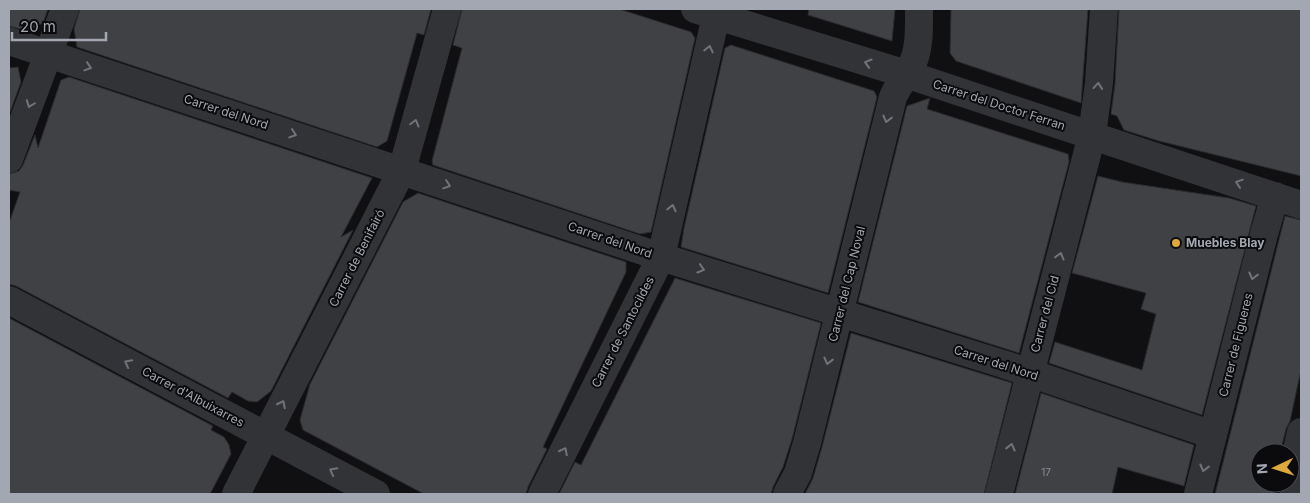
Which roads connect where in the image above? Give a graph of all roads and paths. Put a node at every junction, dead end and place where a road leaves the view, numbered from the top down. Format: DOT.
graph roads {
  1 [pos="65,9"];
  2 [pos="447,9"];
  3 [pos="920,9"];
  4 [pos="1104,9"];
  5 [pos="706,12"];
  6 [pos="9,41"];
  7 [pos="48,54"];
  8 [pos="906,74"];
  9 [pos="1092,135"];
  10 [pos="9,159"];
  11 [pos="402,170"];
  12 [pos="1275,196"];
  13 [pos="1301,205"];
  14 [pos="661,257"];
  15 [pos="9,300"];
  16 [pos="840,312"];
  17 [pos="1029,374"];
  18 [pos="1213,435"];
  19 [pos="266,436"];
  20 [pos="236,494"];
  21 [pos="376,494"];
  22 [pos="542,494"];
  23 [pos="787,494"];
  24 [pos="999,494"];
  25 [pos="1198,494"];
  1 -- 7 [label="street"];
  11 -- 2 [label="street, Carrer de Benifairó, one-way"];
  3 -- 8 [label="street, Carrer del Cap Noval"];
  9 -- 4 [label="street, Carrer del Cid, one-way"];
  8 -- 5 [label="street, Carrer del Doctor Ferran, one-way"];
  14 -- 5 [label="street, Carrer de Santocildes, one-way"];
  6 -- 7 [label="street, Carrer del Nord"];
  7 -- 10 [label="street, one-way"];
  7 -- 11 [label="street, Carrer del Nord, one-way"];
  8 -- 9 [label="street, Carrer del Doctor Ferran"];
  8 -- 16 [label="street, Carrer del Cap Noval, one-way"];
  12 -- 9 [label="street, Carrer del Doctor Ferran, one-way"];
  17 -- 9 [label="street, Carrer del Cid, one-way"];
  11 -- 14 [label="street, Carrer del Nord, one-way"];
  19 -- 11 [label="street, Carrer de Benifairó, one-way"];
  12 -- 13 [label="street, Carrer del Doctor Ferran"];
  12 -- 18 [label="street, Carrer de Figueres, one-way"];
  14 -- 16 [label="street, Carrer del Nord, one-way"];
  22 -- 14 [label="street, Carrer de Santocildes, one-way"];
  19 -- 15 [label="street, Carrer d'Albuixarres, one-way"];
  16 -- 17 [label="street, Carrer del Nord"];
  16 -- 23 [label="street, Carrer del Cap Noval, one-way"];
  17 -- 18 [label="street, Carrer del Nord"];
  24 -- 17 [label="street, Carrer del Cid, one-way"];
  18 -- 25 [label="street, Carrer de Figueres, one-way"];
  19 -- 20 [label="street, Carrer de Benifairó"];
  21 -- 19 [label="street, Carrer d'Albuixarres, one-way"];
}
